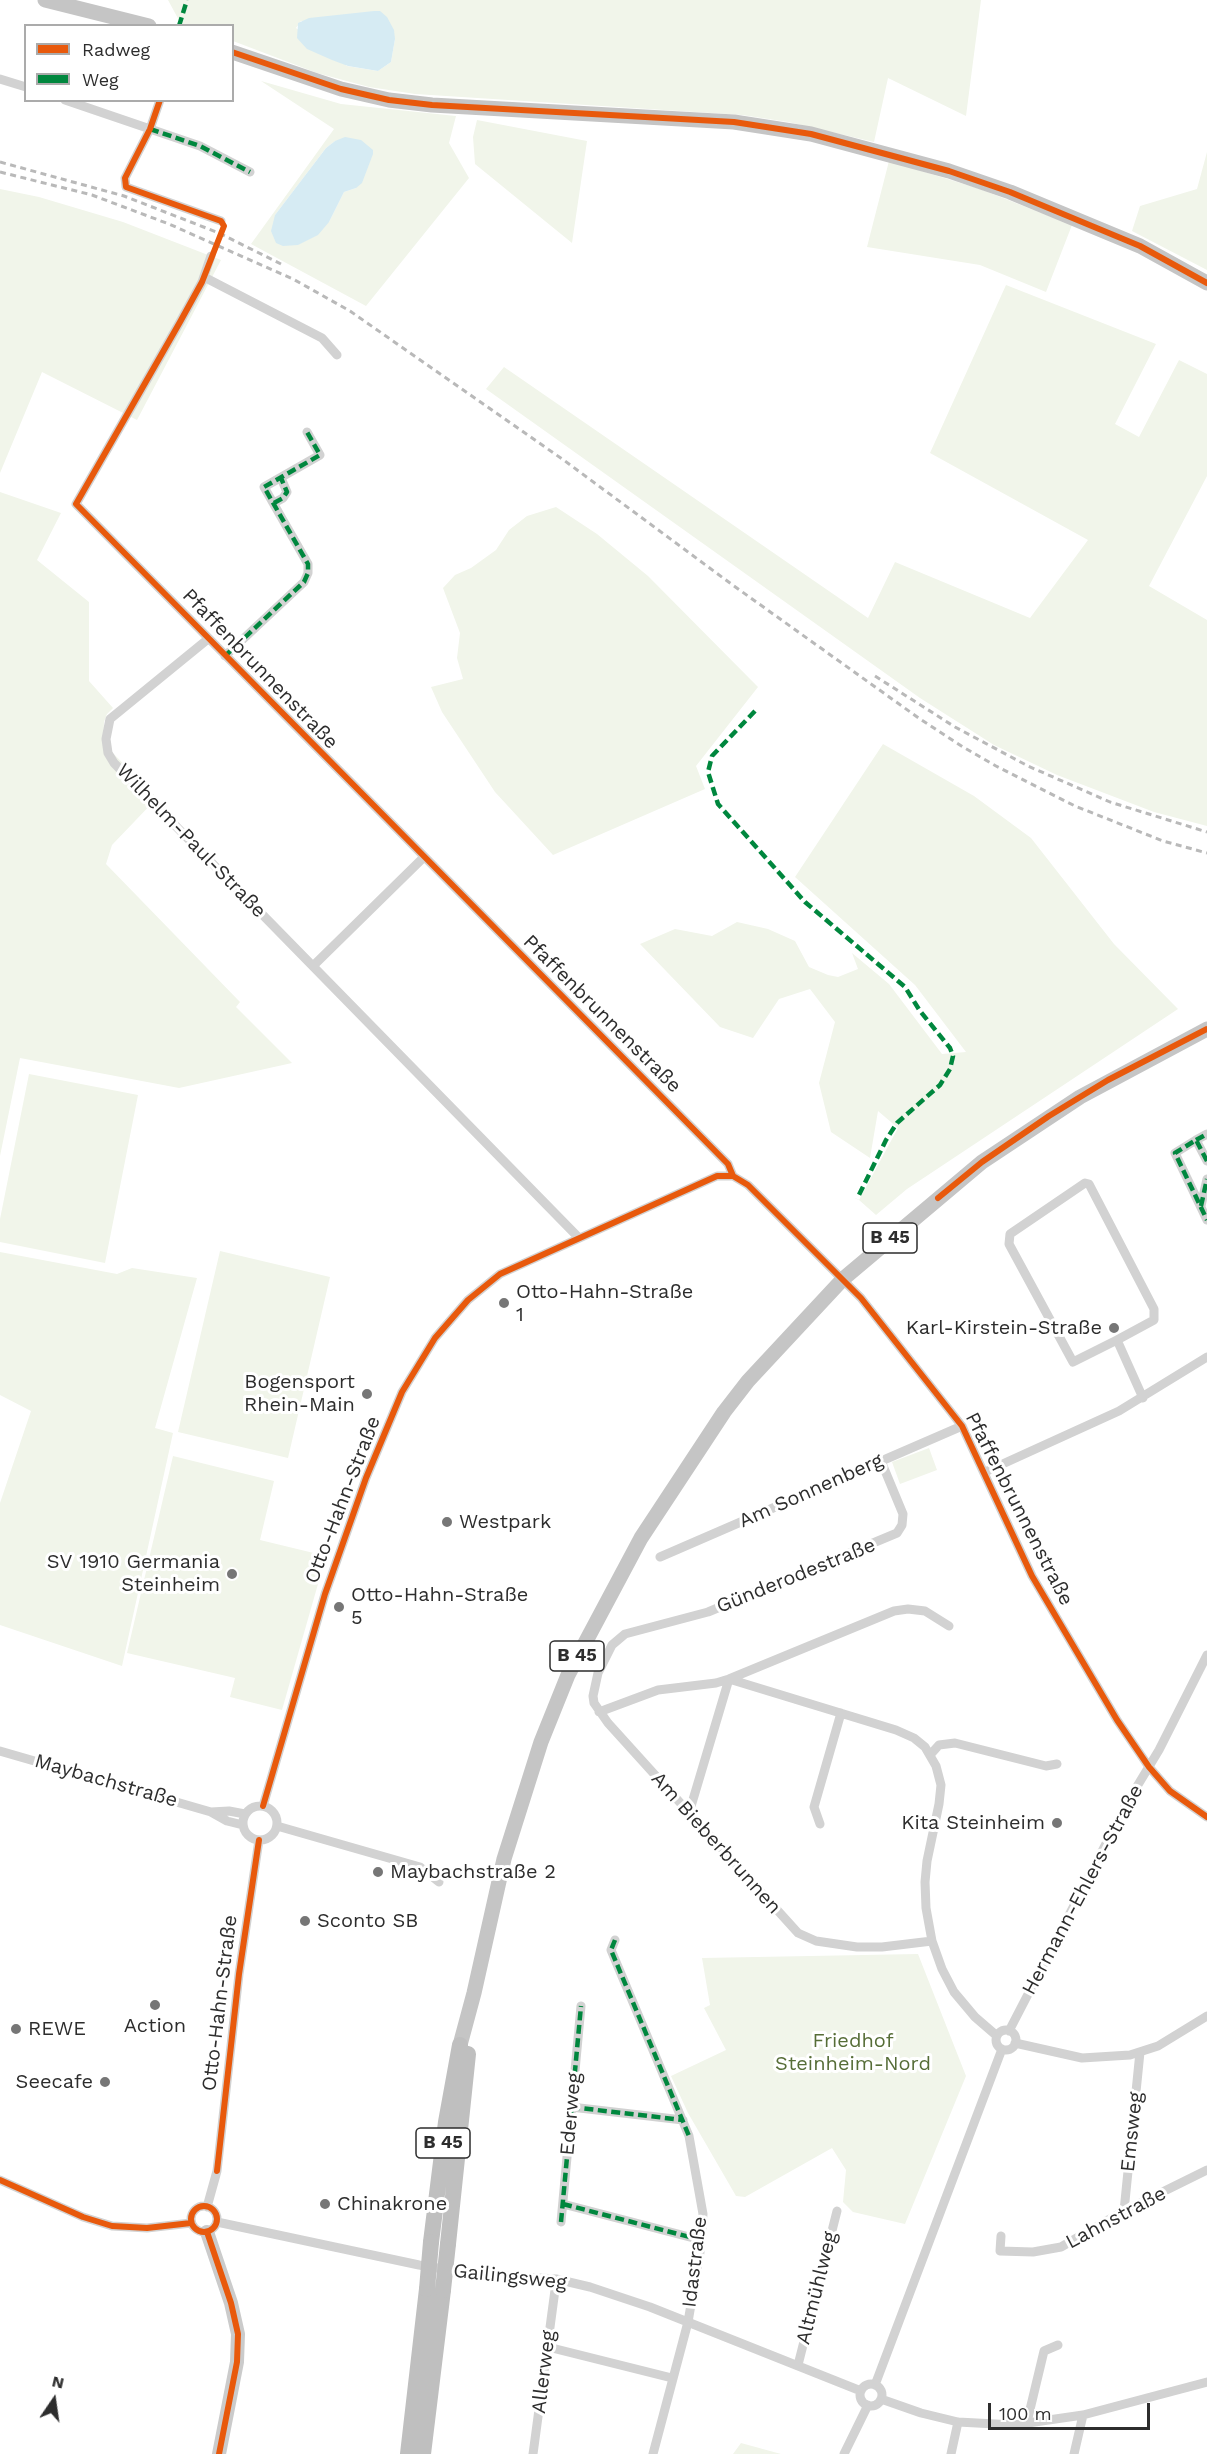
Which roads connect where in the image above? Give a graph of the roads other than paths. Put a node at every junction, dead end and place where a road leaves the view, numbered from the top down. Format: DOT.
graph roads {
  1 [pos="45,0"];
  2 [pos="141,24"];
  3 [pos="234,53"];
  4 [pos="0,79"];
  5 [pos="24,86"];
  6 [pos="71,102"];
  7 [pos="159,102"];
  8 [pos="150,129"];
  9 [pos="250,172"];
  10 [pos="221,221"];
  11 [pos="211,256"];
  12 [pos="204,277"];
  13 [pos="1207,284"];
  14 [pos="337,355"];
  15 [pos="307,432"];
  16 [pos="281,478"];
  17 [pos="274,503"];
  18 [pos="208,639"];
  19 [pos="225,656"];
  20 [pos="423,858"];
  21 [pos="313,966"];
  22 [pos="1207,1029"];
  23 [pos="1207,1134"];
  24 [pos="1196,1140"];
  25 [pos="1207,1161"];
  26 [pos="733,1176"];
  27 [pos="1207,1179"];
  28 [pos="1201,1206"];
  29 [pos="1207,1220"];
  30 [pos="579,1238"];
  31 [pos="843,1279"];
  32 [pos="1117,1340"];
  33 [pos="1207,1357"];
  34 [pos="1143,1398"];
  35 [pos="962,1426"];
  36 [pos="881,1461"];
  37 [pos="985,1472"];
  38 [pos="660,1557"];
  39 [pos="949,1626"];
  40 [pos="1207,1654"];
  41 [pos="729,1679"];
  42 [pos="599,1712"];
  43 [pos="841,1713"];
  44 [pos="0,1750"];
  45 [pos="930,1755"];
  46 [pos="1057,1764"];
  47 [pos="1149,1767"];
  48 [pos="263,1806"];
  49 [pos="211,1812"];
  50 [pos="245,1814"];
  51 [pos="689,1814"];
  52 [pos="1207,1817"];
  53 [pos="820,1824"];
  54 [pos="243,1825"];
  55 [pos="276,1826"];
  56 [pos="259,1840"];
  57 [pos="439,1882"];
  58 [pos="615,1940"];
  59 [pos="932,1941"];
  60 [pos="581,2006"];
  61 [pos="1207,2016"];
  62 [pos="1009,2031"];
  63 [pos="997,2036"];
  64 [pos="1015,2043"];
  65 [pos="464,2045"];
  66 [pos="1002,2049"];
  67 [pos="1140,2052"];
  68 [pos="571,2107"];
  69 [pos="683,2120"];
  70 [pos="1207,2170"];
  71 [pos="0,2180"];
  72 [pos="563,2204"];
  73 [pos="207,2207"];
  74 [pos="837,2211"];
  75 [pos="1124,2211"];
  76 [pos="561,2222"];
  77 [pos="191,2223"];
  78 [pos="212,2227"];
  79 [pos="1000,2236"];
  80 [pos="701,2240"];
  81 [pos="435,2289"];
  82 [pos="555,2290"];
  83 [pos="688,2322"];
  84 [pos="1058,2345"];
  85 [pos="548,2347"];
  86 [pos="798,2365"];
  87 [pos="672,2378"];
  88 [pos="1207,2382"];
  89 [pos="875,2385"];
  90 [pos="861,2391"];
  91 [pos="881,2398"];
  92 [pos="868,2405"];
  93 [pos="1083,2415"];
  94 [pos="957,2422"];
  95 [pos="1027,2422"];
  96 [pos="219,2454"];
  97 [pos="408,2454"];
  98 [pos="423,2454"];
  99 [pos="534,2454"];
  100 [pos="653,2454"];
  101 [pos="844,2454"];
  102 [pos="951,2454"];
  103 [pos="1074,2454"];
  1 -- 2 [label="main road"];
  3 -- 13 [label="main road"];
  4 -- 5 [label="street"];
  6 -- 8 [label="street"];
  7 -- 8 [label="street"];
  8 -- 9 [label="street"];
  8 -- 10 [label="street"];
  11 -- 12 [label="street, Pfaffenbrunnenstraße"];
  12 -- 14 [label="street"];
  12 -- 18 [label="street, Pfaffenbrunnenstraße"];
  15 -- 16 [label="street"];
  16 -- 17 [label="street"];
  16 -- 17 [label="street"];
  17 -- 19 [label="street"];
  18 -- 19 [label="street, Pfaffenbrunnenstraße"];
  18 -- 21 [label="street, Wilhelm-Paul-Straße"];
  19 -- 20 [label="street, Pfaffenbrunnenstraße"];
  20 -- 21 [label="street"];
  20 -- 26 [label="street, Pfaffenbrunnenstraße"];
  21 -- 30 [label="street, Wilhelm-Paul-Straße"];
  22 -- 31 [label="main road, B 45"];
  23 -- 24 [label="street"];
  24 -- 25 [label="street"];
  24 -- 28 [label="street"];
  26 -- 30 [label="street, Otto-Hahn-Straße"];
  26 -- 31 [label="street, Pfaffenbrunnenstraße"];
  27 -- 28 [label="street"];
  28 -- 29 [label="street"];
  30 -- 48 [label="street, Otto-Hahn-Straße"];
  31 -- 35 [label="street, Pfaffenbrunnenstraße"];
  31 -- 65 [label="main road, B 45"];
  32 -- 32 [label="street"];
  32 -- 34 [label="street"];
  33 -- 34 [label="street"];
  34 -- 37 [label="street"];
  35 -- 36 [label="street, Am Sonnenberg"];
  35 -- 37 [label="street, Pfaffenbrunnenstraße"];
  36 -- 38 [label="street, Am Sonnenberg"];
  36 -- 42 [label="street, Günderodestraße"];
  37 -- 47 [label="street, Pfaffenbrunnenstraße"];
  39 -- 41 [label="street"];
  40 -- 47 [label="street, Hermann-Ehlers-Straße"];
  41 -- 42 [label="street"];
  41 -- 43 [label="street"];
  41 -- 51 [label="street"];
  42 -- 51 [label="street, Am Bieberbrunnen"];
  43 -- 45 [label="street"];
  43 -- 53 [label="street"];
  44 -- 49 [label="street, Maybachstraße"];
  45 -- 46 [label="street"];
  45 -- 59 [label="street"];
  47 -- 52 [label="street, Pfaffenbrunnenstraße"];
  47 -- 62 [label="street, Hermann-Ehlers-Straße"];
  48 -- 50 [label="street"];
  48 -- 55 [label="street"];
  49 -- 50 [label="street, Maybachstraße"];
  49 -- 54 [label="street, Maybachstraße"];
  50 -- 54 [label="street"];
  51 -- 59 [label="street, Am Bieberbrunnen"];
  54 -- 56 [label="street"];
  55 -- 56 [label="street"];
  55 -- 57 [label="street"];
  56 -- 73 [label="street, Otto-Hahn-Straße"];
  58 -- 69 [label="street, Idastraße"];
  59 -- 63 [label="street"];
  60 -- 68 [label="street, Ederweg"];
  61 -- 67 [label="street"];
  62 -- 63 [label="street"];
  62 -- 64 [label="street"];
  63 -- 66 [label="street"];
  64 -- 66 [label="street"];
  64 -- 67 [label="street"];
  65 -- 81 [label="highway, B 45, bridge"];
  66 -- 89 [label="street"];
  67 -- 75 [label="street, Emsweg"];
  68 -- 69 [label="street"];
  68 -- 72 [label="street, Ederweg"];
  69 -- 80 [label="street, Idastraße"];
  70 -- 75 [label="street, Lahnstraße"];
  71 -- 77 [label="street"];
  72 -- 76 [label="street, Ederweg"];
  72 -- 80 [label="street"];
  73 -- 77 [label="street"];
  73 -- 78 [label="street"];
  74 -- 86 [label="street, Altmühlweg"];
  75 -- 79 [label="street, Lahnstraße"];
  77 -- 78 [label="street"];
  78 -- 83 [label="street, Gailingsweg"];
  78 -- 96 [label="street"];
  80 -- 83 [label="street, Idastraße"];
  81 -- 97 [label="highway, B 45"];
  81 -- 98 [label="highway, B 45"];
  82 -- 85 [label="street, Allerweg"];
  83 -- 86 [label="street, Gailingsweg"];
  83 -- 87 [label="street, Idastraße"];
  84 -- 95 [label="street"];
  85 -- 87 [label="street"];
  85 -- 99 [label="street, Allerweg"];
  86 -- 90 [label="street, Gailingsweg"];
  87 -- 100 [label="street, Idastraße"];
  88 -- 93 [label="street"];
  89 -- 90 [label="street"];
  89 -- 91 [label="street"];
  90 -- 92 [label="street"];
  91 -- 92 [label="street"];
  91 -- 94 [label="street"];
  92 -- 101 [label="street"];
  93 -- 95 [label="street"];
  93 -- 103 [label="street"];
  94 -- 95 [label="street"];
  94 -- 102 [label="street"];
}
